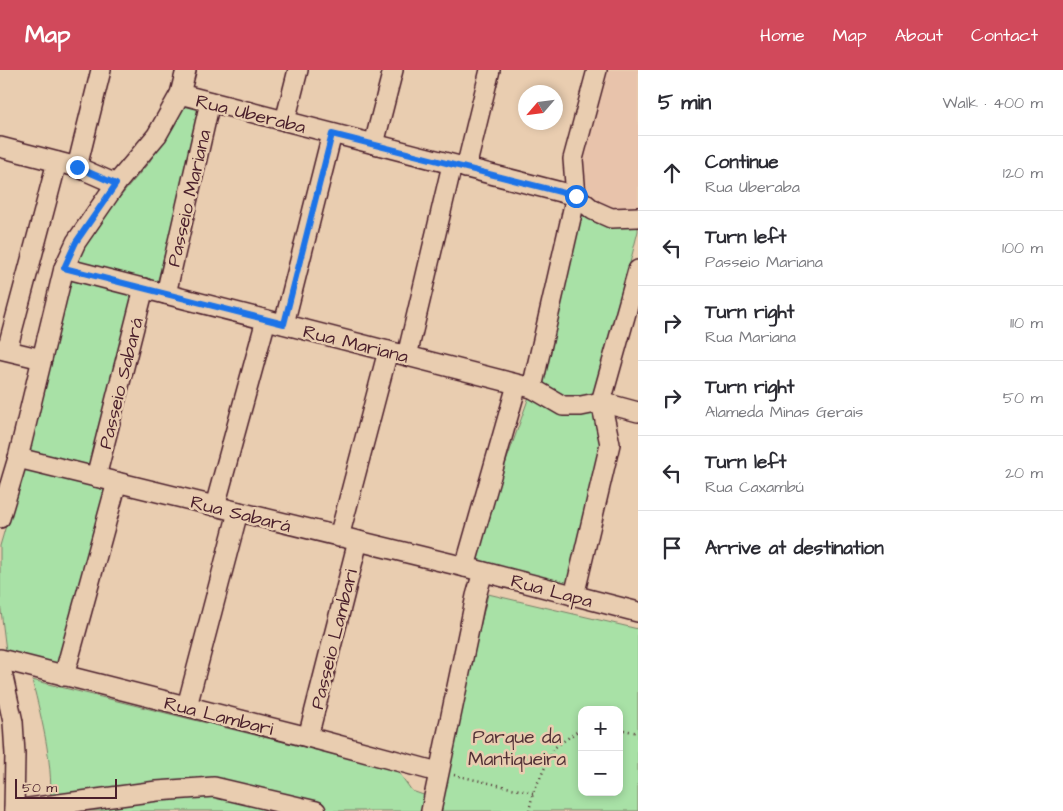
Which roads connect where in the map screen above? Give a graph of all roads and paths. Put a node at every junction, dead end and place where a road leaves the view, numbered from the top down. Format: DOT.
graph roads {
  1 [pos="101,70"];
  2 [pos="186,70"];
  3 [pos="298,70"];
  4 [pos="393,70"];
  5 [pos="490,70"];
  6 [pos="597,70"];
  7 [pos="180,94"];
  8 [pos="210,102"];
  9 [pos="285,121"];
  10 [pos="332,134"];
  11 [pos="374,144"];
  12 [pos="0,147"];
  13 [pos="57,162"];
  14 [pos="459,166"];
  15 [pos="77,167"];
  16 [pos="116,184"];
  17 [pos="576,196"];
  18 [pos="638,217"];
  19 [pos="64,268"];
  20 [pos="638,270"];
  21 [pos="144,288"];
  22 [pos="166,294"];
  23 [pos="266,320"];
  24 [pos="284,324"];
  25 [pos="4,350"];
  26 [pos="388,351"];
  27 [pos="407,356"];
  28 [pos="42,359"];
  29 [pos="524,386"];
  30 [pos="601,402"];
  31 [pos="638,412"];
  32 [pos="18,458"];
  33 [pos="96,477"];
  34 [pos="117,482"];
  35 [pos="215,506"];
  36 [pos="238,512"];
  37 [pos="0,518"];
  38 [pos="339,537"];
  39 [pos="358,541"];
  40 [pos="474,570"];
  41 [pos="574,596"];
  42 [pos="638,612"];
  43 [pos="0,661"];
  44 [pos="64,676"];
  45 [pos="187,706"];
  46 [pos="623,730"];
  47 [pos="578,731"];
  48 [pos="638,733"];
  49 [pos="308,737"];
  50 [pos="438,772"];
  51 [pos="533,793"];
  52 [pos="14,810"];
  53 [pos="316,811"];
  54 [pos="431,811"];
  55 [pos="528,811"];
  1 -- 15 [label="street"];
  2 -- 7 [label="street"];
  3 -- 9 [label="street"];
  4 -- 11 [label="street"];
  5 -- 14 [label="street"];
  6 -- 17 [label="street"];
  7 -- 8 [label="street, Rua Uberaba"];
  7 -- 16 [label="street"];
  8 -- 9 [label="street, Rua Uberaba"];
  8 -- 22 [label="street, Passeio Mariana"];
  9 -- 10 [label="street, Rua Uberaba"];
  10 -- 11 [label="street, Rua Uberaba"];
  10 -- 24 [label="street"];
  11 -- 14 [label="street, Rua Uberaba"];
  12 -- 13 [label="street"];
  13 -- 15 [label="street"];
  13 -- 25 [label="street"];
  14 -- 17 [label="street, Rua Uberaba"];
  14 -- 27 [label="street"];
  15 -- 16 [label="street"];
  16 -- 19 [label="street"];
  17 -- 18 [label="street, Rua Uberaba"];
  17 -- 29 [label="street"];
  19 -- 21 [label="street, Rua Mariana"];
  19 -- 28 [label="street"];
  20 -- 30 [label="street"];
  21 -- 22 [label="street, Rua Mariana"];
  21 -- 33 [label="street, Passeio Sabará"];
  22 -- 23 [label="street, Rua Mariana"];
  23 -- 24 [label="street, Rua Mariana"];
  23 -- 35 [label="street"];
  24 -- 26 [label="street, Rua Mariana"];
  25 -- 28 [label="street"];
  26 -- 27 [label="street, Rua Mariana"];
  26 -- 38 [label="street"];
  27 -- 29 [label="street, Rua Mariana"];
  28 -- 32 [label="street"];
  29 -- 30 [label="street, Rua Mariana"];
  29 -- 40 [label="street"];
  30 -- 31 [label="street"];
  30 -- 41 [label="street"];
  32 -- 33 [label="street, Rua Sabará"];
  32 -- 37 [label="street"];
  33 -- 34 [label="street, Rua Sabará"];
  34 -- 35 [label="street, Rua Sabará"];
  34 -- 44 [label="street"];
  35 -- 36 [label="street, Rua Sabará"];
  36 -- 38 [label="street, Rua Sabará"];
  36 -- 45 [label="street"];
  38 -- 39 [label="street, Rua Sabará"];
  39 -- 40 [label="street, Rua Sabará"];
  39 -- 49 [label="street, Passeio Lambari"];
  40 -- 41 [label="street, Rua Lapa"];
  40 -- 50 [label="street"];
  41 -- 42 [label="street, Rua Lapa"];
  43 -- 44 [label="street, Rua Lambari"];
  43 -- 52 [label="street"];
  44 -- 45 [label="street, Rua Lambari"];
  45 -- 49 [label="street, Rua Lambari"];
  46 -- 48 [label="path"];
  47 -- 51 [label="path"];
  49 -- 50 [label="street, Rua Lambari"];
  50 -- 51 [label="path"];
  50 -- 54 [label="street"];
  51 -- 55 [label="path"];
  52 -- 53 [label="street"];
}
